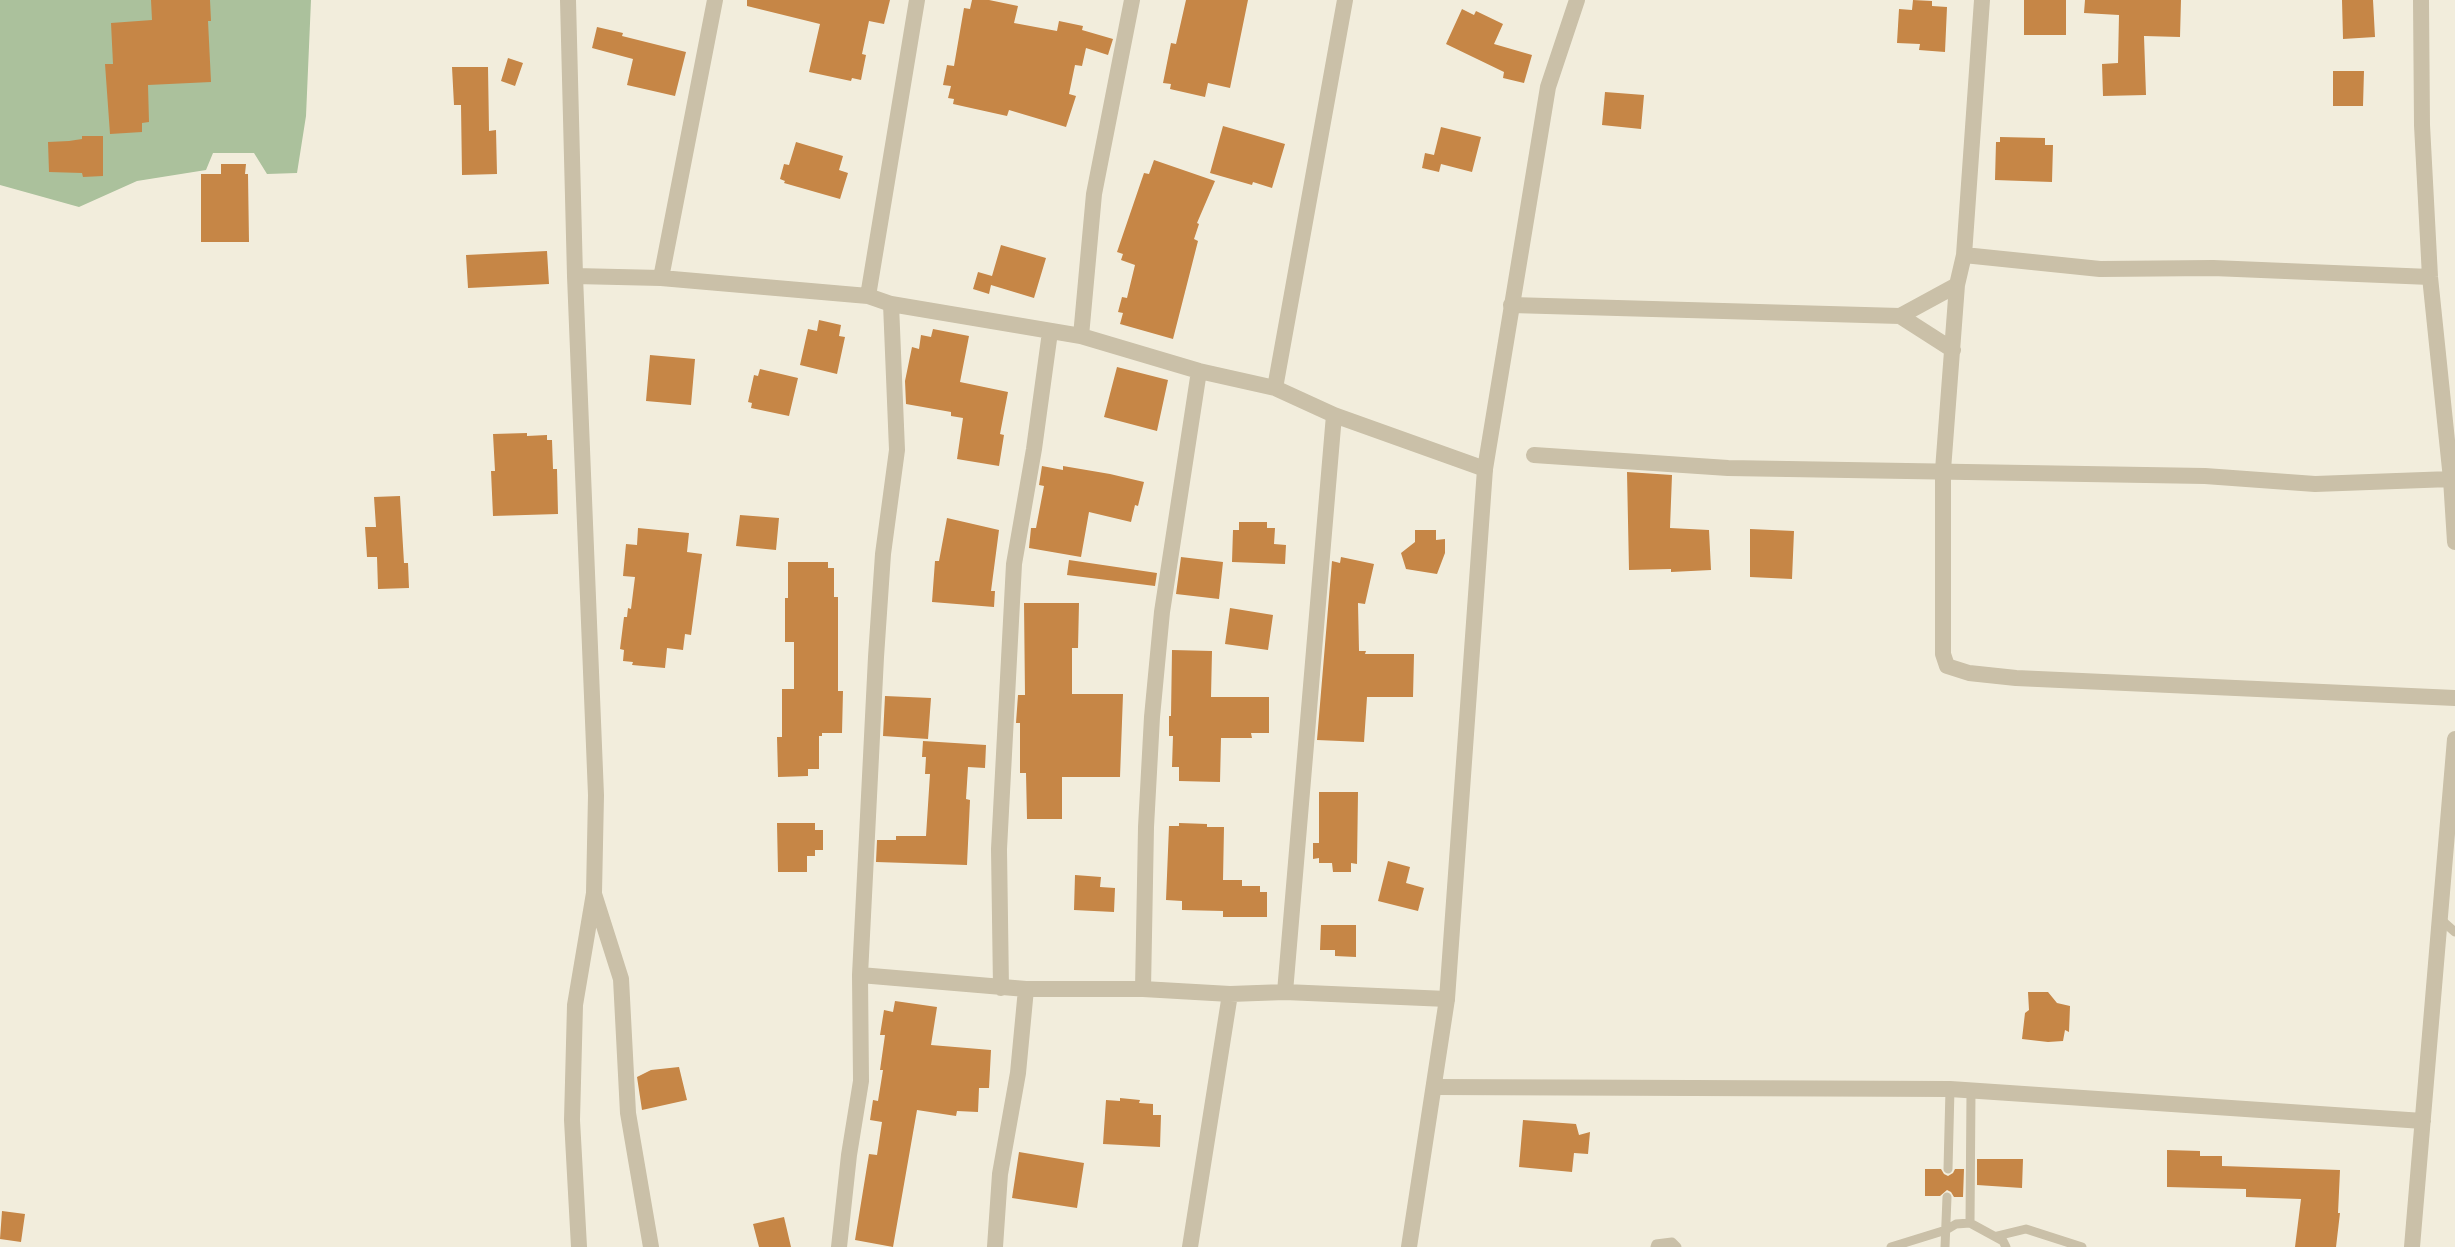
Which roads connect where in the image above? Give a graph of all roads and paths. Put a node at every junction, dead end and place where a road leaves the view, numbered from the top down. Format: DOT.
graph roads {
  1 [pos="568,0"];
  2 [pos="715,0"];
  3 [pos="917,0"];
  4 [pos="1132,0"];
  5 [pos="1345,0"];
  6 [pos="1577,0"];
  7 [pos="1982,0"];
  8 [pos="2421,0"];
  9 [pos="1964,255"];
  10 [pos="575,276"];
  11 [pos="2430,277"];
  12 [pos="661,278"];
  13 [pos="1957,285"];
  14 [pos="868,296"];
  15 [pos="891,304"];
  16 [pos="1511,305"];
  17 [pos="1900,316"];
  18 [pos="1050,332"];
  19 [pos="1081,336"];
  20 [pos="1953,350"];
  21 [pos="1199,371"];
  22 [pos="1275,387"];
  23 [pos="1334,416"];
  24 [pos="1534,455"];
  25 [pos="1485,469"];
  26 [pos="1943,470"];
  27 [pos="2451,479"];
  28 [pos="2455,542"];
  29 [pos="2455,698"];
  30 [pos="2455,739"];
  31 [pos="594,893"];
  32 [pos="2439,918"];
  33 [pos="2455,932"];
  34 [pos="860,975"];
  35 [pos="1001,988"];
  36 [pos="1026,989"];
  37 [pos="1143,989"];
  38 [pos="1285,992"];
  39 [pos="1230,994"];
  40 [pos="1447,999"];
  41 [pos="1434,1086"];
  42 [pos="1950,1089"];
  43 [pos="1971,1092"];
  44 [pos="2423,1121"];
  45 [pos="1948,1169"];
  46 [pos="1947,1197"];
  47 [pos="1970,1223"];
  48 [pos="1946,1230"];
  49 [pos="2005,1244"];
  50 [pos="579,1247"];
  51 [pos="651,1247"];
  52 [pos="839,1247"];
  53 [pos="995,1247"];
  54 [pos="1190,1247"];
  55 [pos="1409,1247"];
  56 [pos="1655,1247"];
  57 [pos="1677,1247"];
  58 [pos="1891,1247"];
  59 [pos="1945,1247"];
  60 [pos="2082,1247"];
  61 [pos="2412,1247"];
  1 -- 10 [label="street"];
  2 -- 12 [label="street"];
  3 -- 14 [label="street"];
  4 -- 19 [label="street"];
  5 -- 22 [label="street"];
  6 -- 16 [label="street"];
  7 -- 9 [label="street"];
  8 -- 11 [label="street"];
  9 -- 11 [label="street"];
  9 -- 13 [label="street"];
  10 -- 12 [label="street"];
  10 -- 31 [label="street"];
  11 -- 27 [label="street"];
  12 -- 14 [label="street"];
  13 -- 17 [label="street"];
  13 -- 20 [label="street"];
  14 -- 15 [label="street"];
  15 -- 18 [label="street"];
  15 -- 34 [label="street"];
  16 -- 17 [label="street"];
  16 -- 25 [label="street"];
  17 -- 20 [label="street"];
  18 -- 19 [label="street"];
  18 -- 35 [label="street"];
  19 -- 21 [label="street"];
  20 -- 26 [label="street"];
  21 -- 22 [label="street"];
  21 -- 37 [label="street"];
  22 -- 23 [label="street"];
  23 -- 25 [label="street"];
  23 -- 38 [label="street"];
  24 -- 26 [label="street"];
  25 -- 40 [label="street"];
  26 -- 27 [label="street"];
  26 -- 29 [label="street"];
  27 -- 28 [label="street"];
  30 -- 32 [label="street"];
  31 -- 50 [label="street"];
  31 -- 51 [label="street"];
  32 -- 33 [label="lane"];
  32 -- 44 [label="street"];
  34 -- 35 [label="street"];
  34 -- 52 [label="street"];
  35 -- 36 [label="street"];
  36 -- 37 [label="street"];
  36 -- 53 [label="street"];
  37 -- 39 [label="street"];
  38 -- 39 [label="street"];
  38 -- 40 [label="street"];
  39 -- 54 [label="street"];
  40 -- 41 [label="street"];
  41 -- 42 [label="street"];
  41 -- 55 [label="street"];
  42 -- 43 [label="street"];
  42 -- 45 [label="lane"];
  43 -- 44 [label="street"];
  43 -- 47 [label="lane"];
  44 -- 61 [label="street"];
  46 -- 48 [label="lane"];
  47 -- 48 [label="lane"];
  47 -- 49 [label="lane"];
  48 -- 58 [label="lane"];
  48 -- 59 [label="lane"];
  49 -- 60 [label="lane"];
  56 -- 57 [label="lane"];
}
